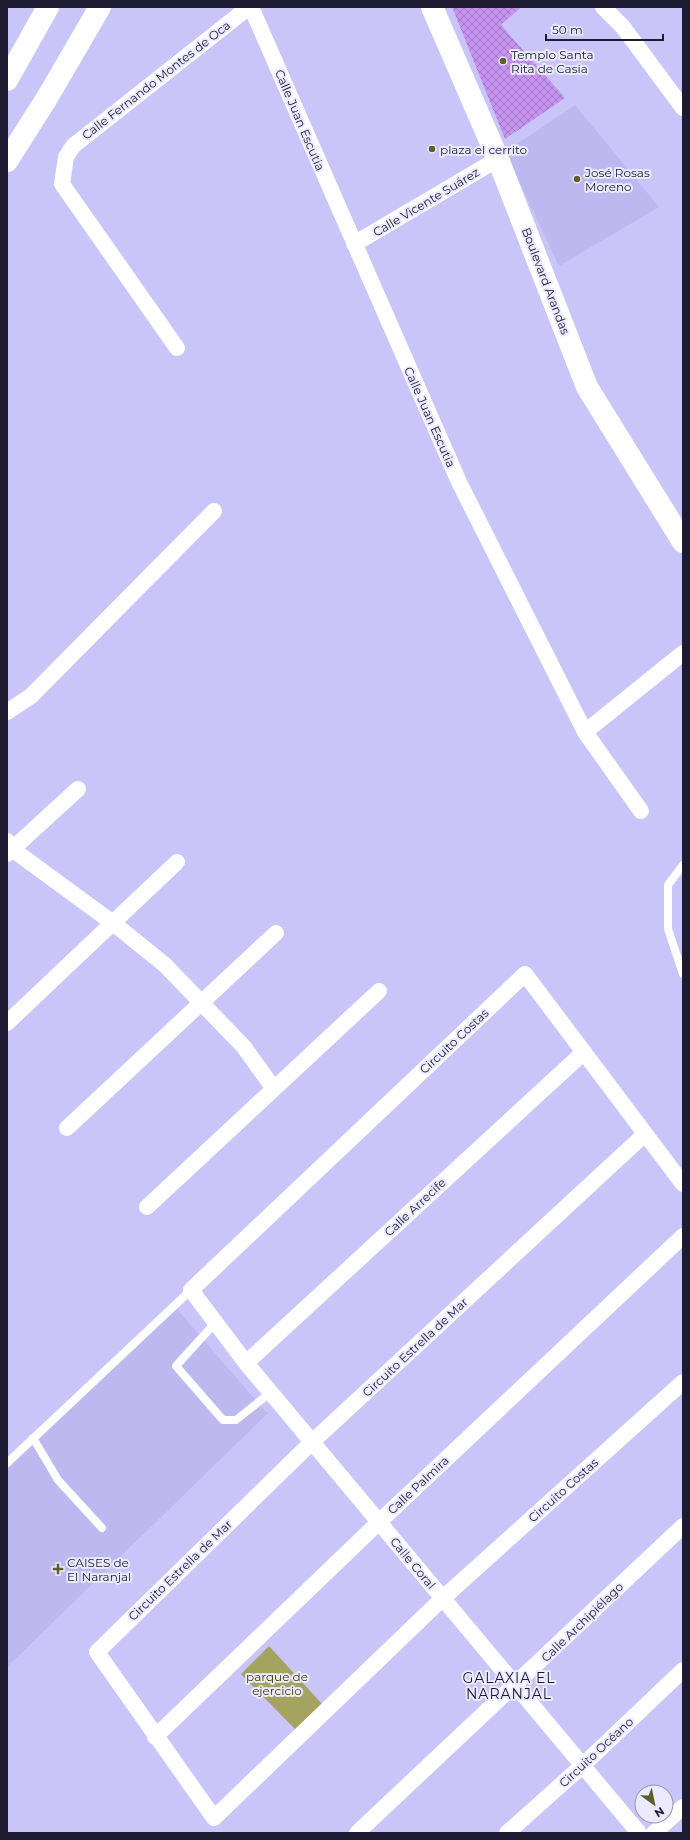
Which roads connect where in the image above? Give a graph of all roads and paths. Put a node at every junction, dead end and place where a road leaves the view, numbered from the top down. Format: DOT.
graph roads {
  1 [pos="48,7"];
  2 [pos="100,7"];
  3 [pos="250,7"];
  4 [pos="432,7"];
  5 [pos="603,7"];
  6 [pos="7,80"];
  7 [pos="683,108"];
  8 [pos="498,159"];
  9 [pos="7,161"];
  10 [pos="354,244"];
  11 [pos="177,348"];
  12 [pos="214,511"];
  13 [pos="683,542"];
  14 [pos="683,653"];
  15 [pos="7,712"];
  16 [pos="585,732"];
  17 [pos="78,789"];
  18 [pos="641,811"];
  19 [pos="9,848"];
  20 [pos="177,862"];
  21 [pos="683,865"];
  22 [pos="112,923"];
  23 [pos="276,933"];
  24 [pos="683,974"];
  25 [pos="379,991"];
  26 [pos="202,1002"];
  27 [pos="7,1023"];
  28 [pos="584,1052"];
  29 [pos="274,1088"];
  30 [pos="67,1128"];
  31 [pos="645,1134"];
  32 [pos="683,1184"];
  33 [pos="147,1207"];
  34 [pos="683,1236"];
  35 [pos="191,1290"];
  36 [pos="215,1322"];
  37 [pos="246,1362"];
  38 [pos="683,1382"];
  39 [pos="271,1392"];
  40 [pos="33,1438"];
  41 [pos="312,1442"];
  42 [pos="7,1463"];
  43 [pos="379,1522"];
  44 [pos="683,1526"];
  45 [pos="102,1528"];
  46 [pos="443,1598"];
  47 [pos="683,1670"];
  48 [pos="515,1685"];
  49 [pos="155,1737"];
  50 [pos="582,1766"];
  51 [pos="683,1807"];
  52 [pos="357,1833"];
  53 [pos="507,1833"];
  54 [pos="639,1833"];
  55 [pos="654,1833"];
  1 -- 6 [label="main road"];
  2 -- 9 [label="main road"];
  3 -- 10 [label="street, Calle Juan Escutia"];
  3 -- 11 [label="street, Calle Fernando Montes de Oca"];
  4 -- 8 [label="main road, Boulevard Arandas"];
  5 -- 7 [label="street"];
  8 -- 10 [label="street, Calle Vicente Suárez"];
  8 -- 13 [label="main road, Boulevard Arandas"];
  10 -- 16 [label="street, Calle Juan Escutia"];
  12 -- 15 [label="street"];
  14 -- 16 [label="street"];
  16 -- 18 [label="street, Calle Juan Escutia"];
  17 -- 19 [label="street"];
  19 -- 22 [label="street"];
  20 -- 22 [label="street"];
  21 -- 24 [label="lane"];
  22 -- 26 [label="street"];
  22 -- 27 [label="street"];
  23 -- 26 [label="street"];
  25 -- 29 [label="street"];
  26 -- 29 [label="street"];
  26 -- 30 [label="street"];
  28 -- 31 [label="street, Circuito Costas"];
  28 -- 35 [label="street, Circuito Costas"];
  28 -- 37 [label="street, Calle Arrecife"];
  29 -- 33 [label="street"];
  31 -- 32 [label="street, Circuito Costas"];
  31 -- 41 [label="street, Circuito Estrella de Mar"];
  34 -- 43 [label="street, Calle Palmira"];
  35 -- 36 [label="street, Calle Coral"];
  35 -- 40 [label="lane"];
  36 -- 37 [label="street, Calle Coral"];
  36 -- 39 [label="lane"];
  37 -- 39 [label="street, Calle Coral"];
  38 -- 46 [label="street, Circuito Costas"];
  39 -- 41 [label="street, Calle Coral"];
  40 -- 42 [label="lane"];
  40 -- 45 [label="lane"];
  41 -- 43 [label="street, Calle Coral"];
  41 -- 49 [label="street, Circuito Estrella de Mar"];
  43 -- 46 [label="street, Calle Coral"];
  43 -- 49 [label="street, Calle Palmira"];
  44 -- 48 [label="street, Calle Archipiélago"];
  46 -- 48 [label="street, Calle Coral"];
  46 -- 49 [label="street, Circuito Estrella de Mar"];
  47 -- 50 [label="street, Circuito Océano"];
  48 -- 50 [label="street, Calle Coral"];
  48 -- 52 [label="street, Calle Archipiélago"];
  50 -- 53 [label="street, Circuito Océano"];
  50 -- 54 [label="street, Calle Coral"];
  51 -- 55 [label="street"];
}
